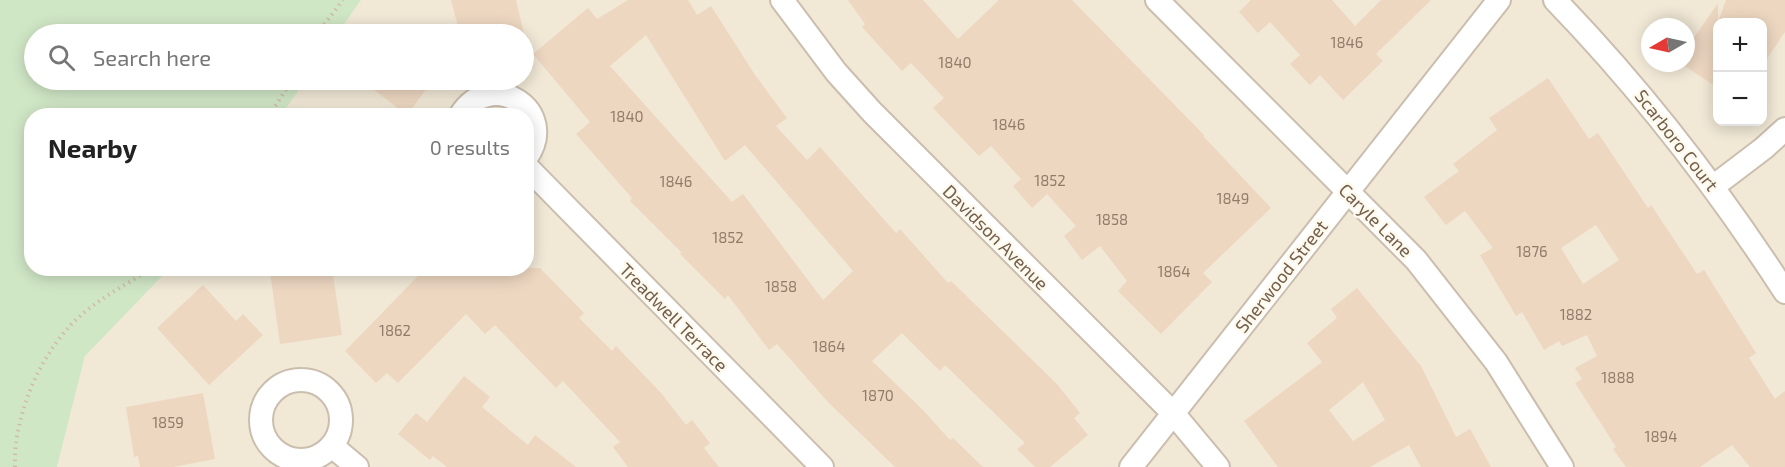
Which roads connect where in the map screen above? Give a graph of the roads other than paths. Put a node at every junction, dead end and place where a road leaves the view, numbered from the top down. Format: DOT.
graph roads {
  1 [pos="782,0"];
  2 [pos="1157,0"];
  3 [pos="1499,0"];
  4 [pos="1555,0"];
  5 [pos="465,108"];
  6 [pos="526,108"];
  7 [pos="534,122"];
  8 [pos="1785,129"];
  9 [pos="534,142"];
  10 [pos="534,174"];
  11 [pos="1714,186"];
  12 [pos="1348,191"];
  13 [pos="1785,292"];
  14 [pos="1173,413"];
  15 [pos="332,446"];
  16 [pos="357,467"];
  17 [pos="822,467"];
  18 [pos="1131,467"];
  19 [pos="1218,467"];
  20 [pos="1562,467"];
  1 -- 14 [label="street, Davidson Avenue"];
  2 -- 12 [label="street, Caryle Lane"];
  3 -- 12 [label="street, Sherwood Street"];
  4 -- 11 [label="street, Scarboro Court"];
  5 -- 6 [label="street"];
  7 -- 9 [label="street"];
  8 -- 11 [label="street"];
  10 -- 17 [label="street, Treadwell Terrace"];
  11 -- 13 [label="street, Scarboro Court"];
  12 -- 14 [label="street, Sherwood Street"];
  12 -- 20 [label="street, Caryle Lane"];
  14 -- 18 [label="street, Sherwood Street"];
  14 -- 19 [label="street, Davidson Avenue"];
  15 -- 16 [label="street"];
}
